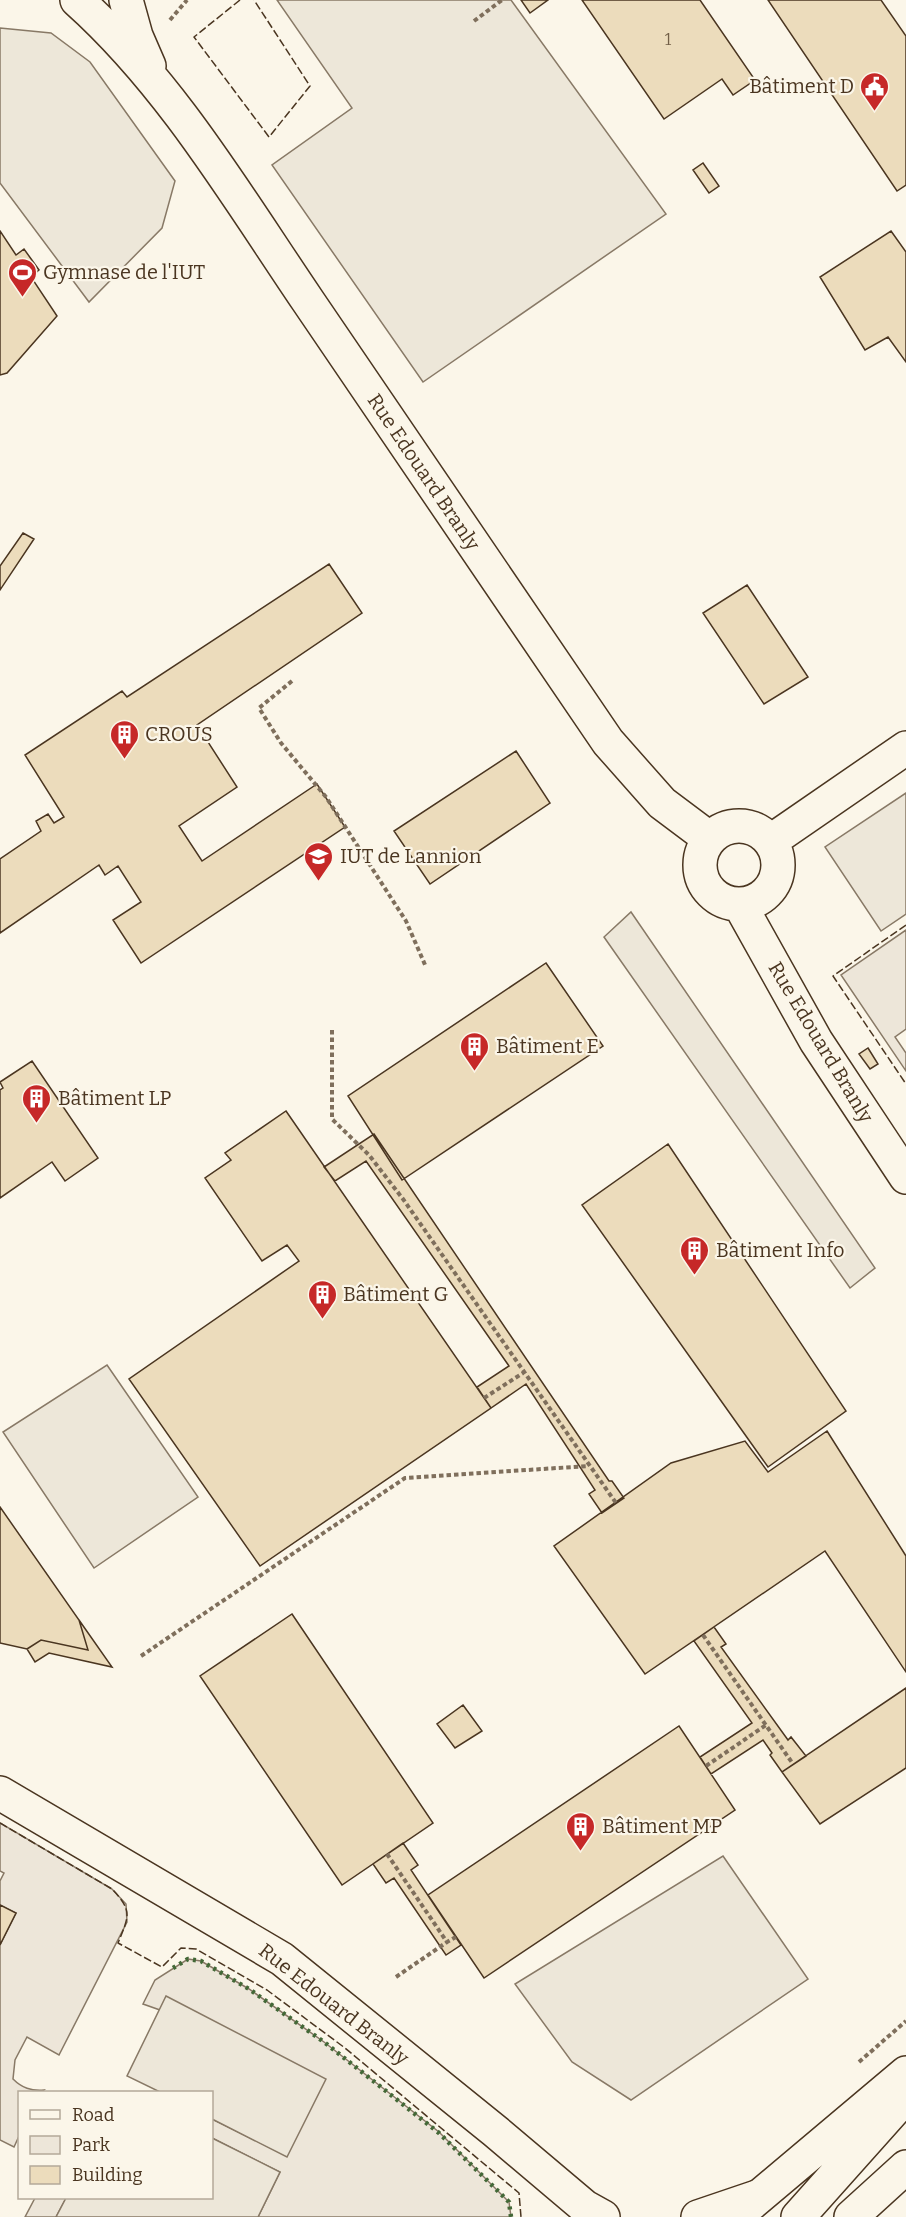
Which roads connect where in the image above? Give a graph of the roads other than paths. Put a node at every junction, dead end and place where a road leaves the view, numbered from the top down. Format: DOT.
graph roads {
  1 [pos="77,0"];
  2 [pos="126,0"];
  3 [pos="158,86"];
  4 [pos="906,748"];
  5 [pos="710,839"];
  6 [pos="771,841"];
  7 [pos="740,905"];
  8 [pos="906,1178"];
  9 [pos="0,1793"];
  10 [pos="906,2073"];
  11 [pos="906,2096"];
  12 [pos="906,2167"];
  13 [pos="746,2207"];
  14 [pos="592,2214"];
  15 [pos="698,2217"];
  16 [pos="798,2217"];
  17 [pos="851,2217"];
  1 -- 3 [label="street, Rue Edouard Branly"];
  2 -- 3 [label="street, Rue Edouard Branly"];
  3 -- 5 [label="street, Rue Edouard Branly"];
  4 -- 6 [label="street"];
  5 -- 6 [label="street"];
  5 -- 7 [label="street"];
  6 -- 7 [label="street"];
  7 -- 8 [label="street, Rue Edouard Branly"];
  9 -- 14 [label="street, Rue Edouard Branly"];
  10 -- 13 [label="street"];
  11 -- 16 [label="street"];
  12 -- 17 [label="street"];
  13 -- 15 [label="street"];
}
